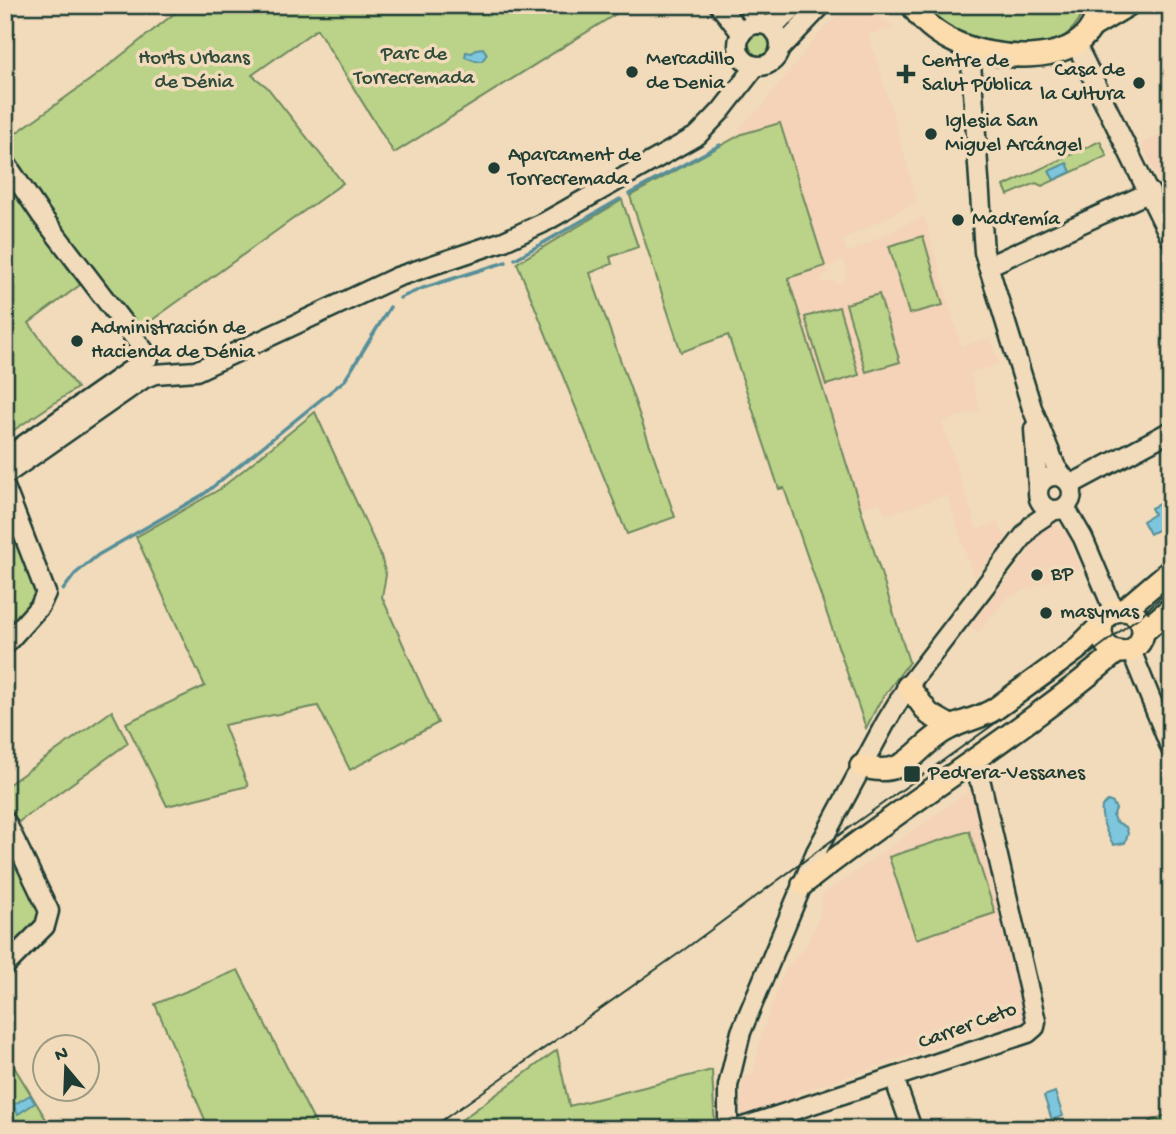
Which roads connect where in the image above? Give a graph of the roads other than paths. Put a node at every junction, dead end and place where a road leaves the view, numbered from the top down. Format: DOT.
graph roads {
  1 [pos="719,5"];
  2 [pos="746,5"];
  3 [pos="798,5"];
  4 [pos="822,5"];
  5 [pos="912,5"];
  6 [pos="1107,5"];
  7 [pos="1128,5"];
  8 [pos="1095,15"];
  9 [pos="763,24"];
  10 [pos="741,33"];
  11 [pos="1076,44"];
  12 [pos="970,48"];
  13 [pos="780,49"];
  14 [pos="756,66"];
  15 [pos="5,162"];
  16 [pos="1150,192"];
  17 [pos="1171,239"];
  18 [pos="988,266"];
  19 [pos="149,357"];
  20 [pos="223,358"];
  21 [pos="1032,408"];
  22 [pos="1171,431"];
  23 [pos="5,458"];
  24 [pos="5,475"];
  25 [pos="1069,483"];
  26 [pos="5,487"];
  27 [pos="1038,491"];
  28 [pos="1059,508"];
  29 [pos="1033,524"];
  30 [pos="1171,570"];
  31 [pos="1171,608"];
  32 [pos="1113,615"];
  33 [pos="1144,631"];
  34 [pos="5,645"];
  35 [pos="1124,651"];
  36 [pos="908,687"];
  37 [pos="923,707"];
  38 [pos="951,727"];
  39 [pos="921,749"];
  40 [pos="1171,749"];
  41 [pos="969,764"];
  42 [pos="861,766"];
  43 [pos="5,820"];
  44 [pos="803,884"];
  45 [pos="5,966"];
  46 [pos="894,1078"];
  47 [pos="728,1129"];
  48 [pos="737,1129"];
  49 [pos="912,1129"];
  1 -- 10 [label="street"];
  2 -- 9 [label="street"];
  3 -- 9 [label="street"];
  4 -- 13 [label="street"];
  5 -- 12 [label="main road"];
  6 -- 8 [label="street"];
  7 -- 8 [label="main road"];
  8 -- 11 [label="main road"];
  9 -- 10 [label="street"];
  9 -- 13 [label="street"];
  10 -- 14 [label="street"];
  11 -- 12 [label="main road"];
  11 -- 16 [label="street"];
  12 -- 18 [label="street"];
  13 -- 14 [label="street"];
  14 -- 20 [label="street"];
  15 -- 19 [label="street"];
  16 -- 17 [label="street"];
  16 -- 18 [label="street"];
  18 -- 21 [label="street"];
  19 -- 20 [label="street"];
  19 -- 23 [label="street"];
  20 -- 24 [label="street"];
  21 -- 25 [label="street"];
  21 -- 27 [label="street"];
  22 -- 25 [label="street"];
  25 -- 27 [label="street"];
  25 -- 28 [label="street"];
  26 -- 34 [label="street"];
  27 -- 28 [label="street"];
  27 -- 29 [label="street"];
  28 -- 29 [label="street"];
  28 -- 32 [label="street"];
  29 -- 36 [label="street"];
  30 -- 32 [label="main road"];
  31 -- 33 [label="main road"];
  32 -- 33 [label="main road"];
  32 -- 35 [label="main road"];
  32 -- 38 [label="main road"];
  33 -- 35 [label="main road"];
  35 -- 40 [label="street"];
  35 -- 41 [label="main road"];
  36 -- 37 [label="main road"];
  36 -- 42 [label="street"];
  37 -- 38 [label="main road"];
  37 -- 39 [label="main road"];
  38 -- 39 [label="main road"];
  39 -- 42 [label="main road"];
  41 -- 44 [label="main road"];
  41 -- 46 [label="street, Carrer Ceto"];
  42 -- 44 [label="street"];
  43 -- 45 [label="street"];
  44 -- 47 [label="street"];
  46 -- 48 [label="street, Carrer Ceto"];
  46 -- 49 [label="street"];
}
